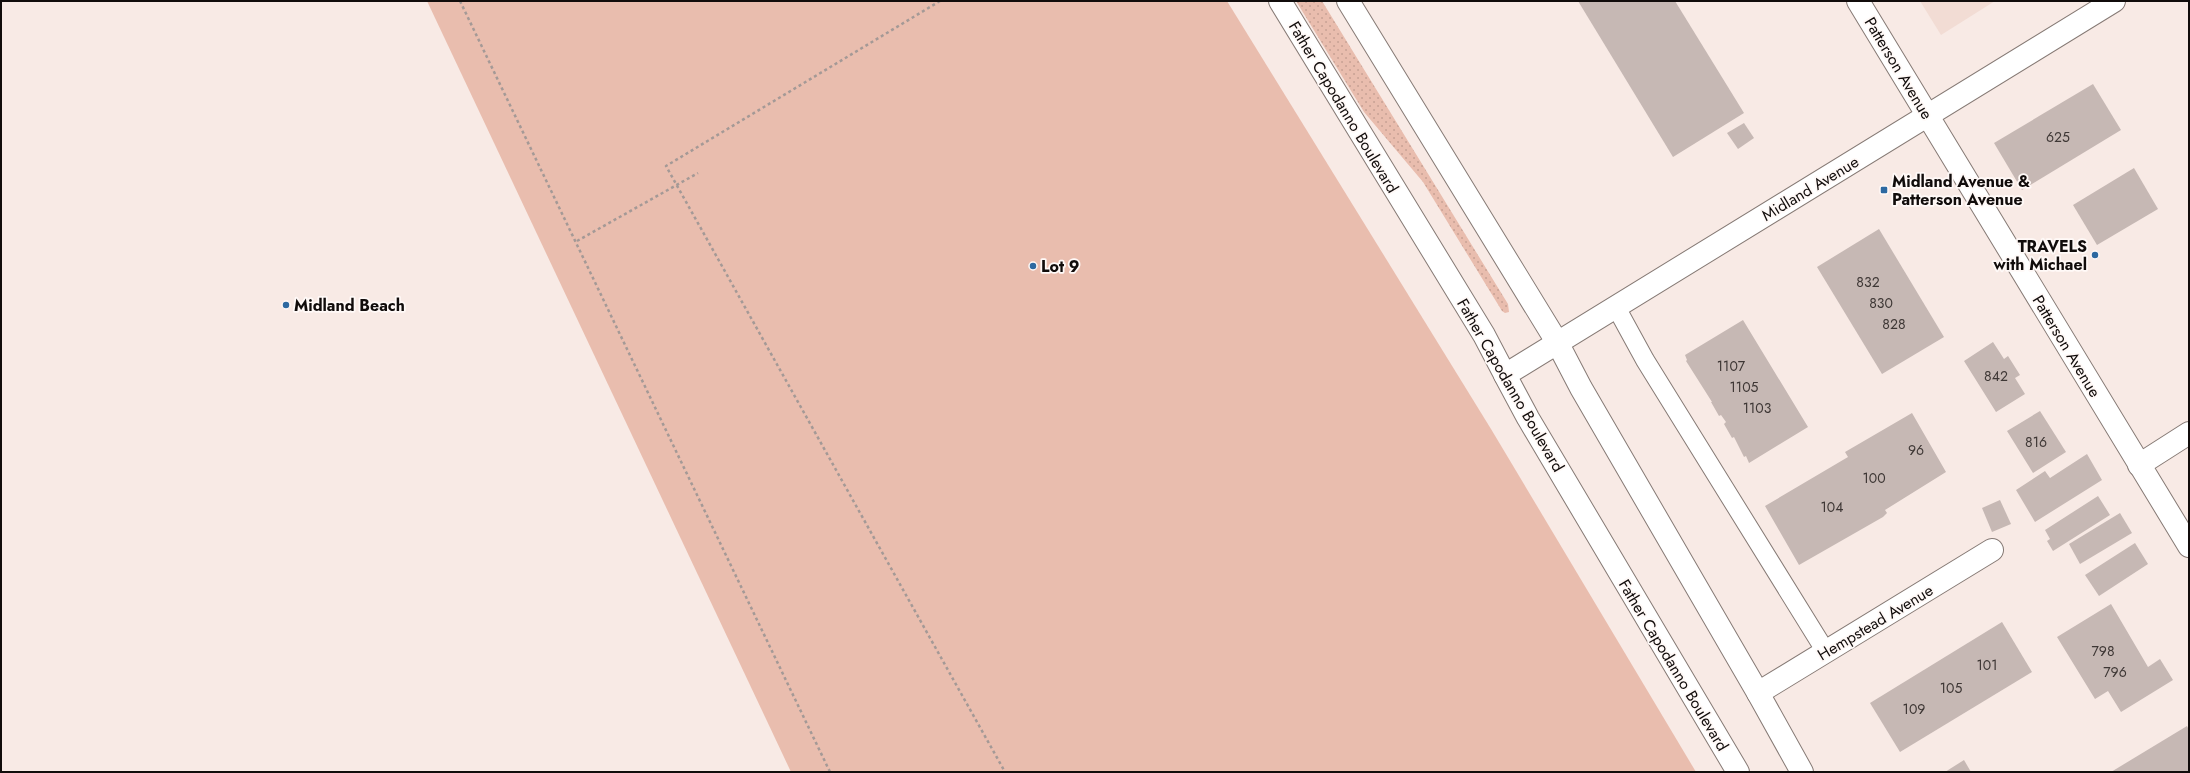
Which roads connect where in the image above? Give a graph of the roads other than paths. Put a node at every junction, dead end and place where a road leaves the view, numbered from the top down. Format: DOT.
graph roads {
  1 [pos="1280,1"];
  2 [pos="1348,1"];
  3 [pos="1858,1"];
  4 [pos="2114,1"];
  5 [pos="1928,116"];
  6 [pos="1616,307"];
  7 [pos="1557,342"];
  8 [pos="1506,375"];
  9 [pos="2189,433"];
  10 [pos="2139,465"];
  11 [pos="2189,546"];
  12 [pos="1992,550"];
  13 [pos="1826,652"];
  14 [pos="1758,693"];
  15 [pos="1738,772"];
  16 [pos="1802,772"];
  1 -- 8 [label="street, Father Capodanno Boulevard"];
  2 -- 7 [label="street"];
  3 -- 5 [label="street, Patterson Avenue"];
  4 -- 5 [label="street, Midland Avenue"];
  5 -- 6 [label="street, Midland Avenue"];
  5 -- 10 [label="street, Patterson Avenue"];
  6 -- 7 [label="street, Midland Avenue"];
  6 -- 13 [label="lane"];
  7 -- 8 [label="street, Midland Avenue"];
  7 -- 14 [label="street"];
  8 -- 15 [label="street, Father Capodanno Boulevard"];
  9 -- 10 [label="street"];
  10 -- 11 [label="street, Patterson Avenue"];
  12 -- 13 [label="street, Hempstead Avenue"];
  13 -- 14 [label="street, Hempstead Avenue"];
  14 -- 16 [label="street"];
}
